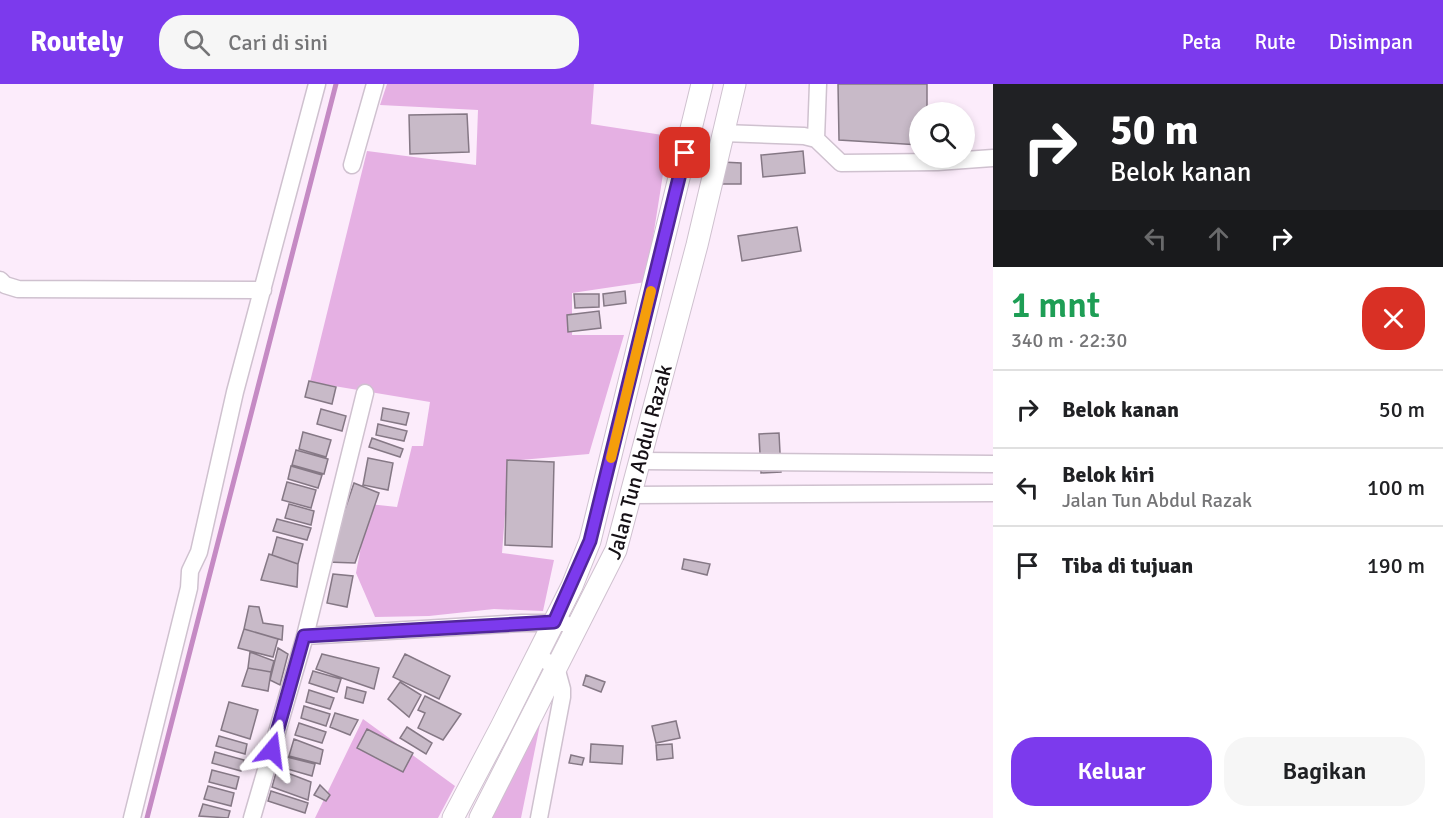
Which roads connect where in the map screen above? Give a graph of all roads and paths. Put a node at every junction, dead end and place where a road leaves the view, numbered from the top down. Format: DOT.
graph roads {
  1 [pos="317,84"];
  2 [pos="375,84"];
  3 [pos="702,84"];
  4 [pos="735,84"];
  5 [pos="818,84"];
  6 [pos="723,134"];
  7 [pos="816,139"];
  8 [pos="993,158"];
  9 [pos="352,165"];
  10 [pos="0,280"];
  11 [pos="263,290"];
  12 [pos="365,393"];
  13 [pos="640,461"];
  14 [pos="993,464"];
  15 [pos="993,493"];
  16 [pos="630,495"];
  17 [pos="554,622"];
  18 [pos="580,624"];
  19 [pos="304,636"];
  20 [pos="536,655"];
  21 [pos="556,667"];
  22 [pos="132,818"];
  23 [pos="252,818"];
  24 [pos="453,818"];
  25 [pos="480,818"];
  26 [pos="539,818"];
  1 -- 11 [label="street"];
  2 -- 9 [label="street"];
  3 -- 17 [label="main road, Jalan Tun Abdul Razak"];
  4 -- 6 [label="main road, Jalan Tun Abdul Razak"];
  5 -- 7 [label="street"];
  6 -- 7 [label="street"];
  6 -- 13 [label="main road, Jalan Tun Abdul Razak"];
  7 -- 8 [label="street"];
  10 -- 11 [label="street"];
  11 -- 22 [label="street"];
  12 -- 19 [label="street"];
  13 -- 14 [label="street"];
  13 -- 16 [label="main road, Jalan Tun Abdul Razak"];
  15 -- 16 [label="street"];
  16 -- 18 [label="main road, Jalan Tun Abdul Razak"];
  17 -- 18 [label="street"];
  17 -- 19 [label="street"];
  17 -- 20 [label="main road, Jalan Tun Abdul Razak"];
  18 -- 21 [label="main road, Jalan Tun Abdul Razak"];
  19 -- 23 [label="street"];
  20 -- 21 [label="street"];
  20 -- 24 [label="main road, Jalan Tun Abdul Razak"];
  21 -- 25 [label="main road, Jalan Tun Abdul Razak"];
  21 -- 26 [label="street"];
}
